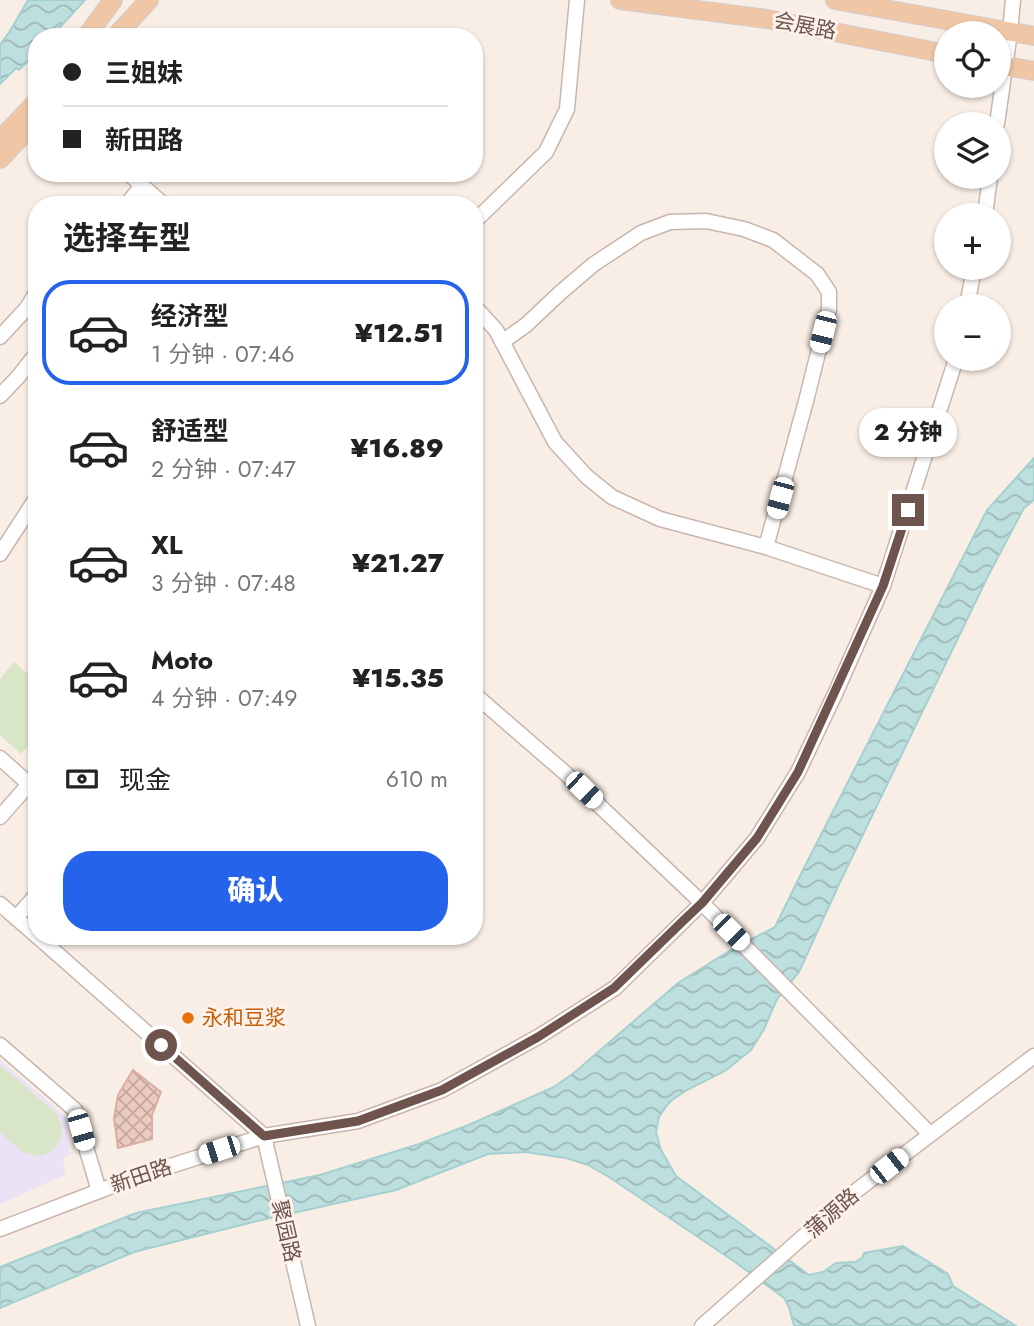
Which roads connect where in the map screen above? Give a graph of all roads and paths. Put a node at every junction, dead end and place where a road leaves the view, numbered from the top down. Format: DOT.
graph roads {
  1 [pos="113,0"];
  2 [pos="149,0"];
  3 [pos="577,0"];
  4 [pos="620,0"];
  5 [pos="835,0"];
  6 [pos="1013,0"];
  7 [pos="950,21"];
  8 [pos="1011,21"];
  9 [pos="93,28"];
  10 [pos="123,28"];
  11 [pos="1011,32"];
  12 [pos="1034,36"];
  13 [pos="934,51"];
  14 [pos="1011,67"];
  15 [pos="1034,71"];
  16 [pos="28,110"];
  17 [pos="28,129"];
  18 [pos="0,140"];
  19 [pos="0,159"];
  20 [pos="138,182"];
  21 [pos="142,186"];
  22 [pos="134,196"];
  23 [pos="154,196"];
  24 [pos="483,213"];
  25 [pos="28,306"];
  26 [pos="483,316"];
  27 [pos="0,337"];
  28 [pos="502,342"];
  29 [pos="28,364"];
  30 [pos="952,371"];
  31 [pos="0,396"];
  32 [pos="28,511"];
  33 [pos="766,547"];
  34 [pos="0,554"];
  35 [pos="883,586"];
  36 [pos="483,702"];
  37 [pos="0,758"];
  38 [pos="28,777"];
  39 [pos="28,786"];
  40 [pos="0,817"];
  41 [pos="702,903"];
  42 [pos="0,904"];
  43 [pos="28,904"];
  44 [pos="16,918"];
  45 [pos="28,928"];
  46 [pos="47,945"];
  47 [pos="0,1045"];
  48 [pos="1034,1056"];
  49 [pos="930,1134"];
  50 [pos="264,1136"];
  51 [pos="99,1191"];
  52 [pos="0,1229"];
  53 [pos="308,1326"];
  54 [pos="702,1326"];
  1 -- 9 [label="main road"];
  2 -- 10 [label="main road"];
  3 -- 24 [label="street"];
  4 -- 13 [label="main road, 会展路"];
  5 -- 7 [label="main road, 会展路"];
  6 -- 8 [label="street"];
  11 -- 12 [label="main road, 会展路"];
  14 -- 15 [label="main road"];
  16 -- 18 [label="main road"];
  17 -- 19 [label="main road"];
  20 -- 21 [label="street"];
  21 -- 22 [label="street"];
  21 -- 23 [label="street"];
  25 -- 27 [label="street"];
  26 -- 28 [label="street"];
  28 -- 33 [label="street"];
  28 -- 33 [label="street"];
  29 -- 31 [label="street"];
  30 -- 35 [label="street, 新田路"];
  32 -- 34 [label="street"];
  33 -- 35 [label="street"];
  35 -- 41 [label="street, 新田路"];
  36 -- 41 [label="street"];
  37 -- 38 [label="street"];
  39 -- 40 [label="street"];
  41 -- 49 [label="street"];
  41 -- 50 [label="street, 新田路"];
  42 -- 44 [label="street"];
  43 -- 44 [label="street"];
  44 -- 45 [label="street"];
  46 -- 50 [label="street"];
  47 -- 51 [label="street"];
  48 -- 49 [label="street, 蒲源路"];
  49 -- 54 [label="street, 蒲源路"];
  50 -- 51 [label="street, 新田路"];
  50 -- 53 [label="street, 聚园路"];
  51 -- 52 [label="street, 新田路"];
}
